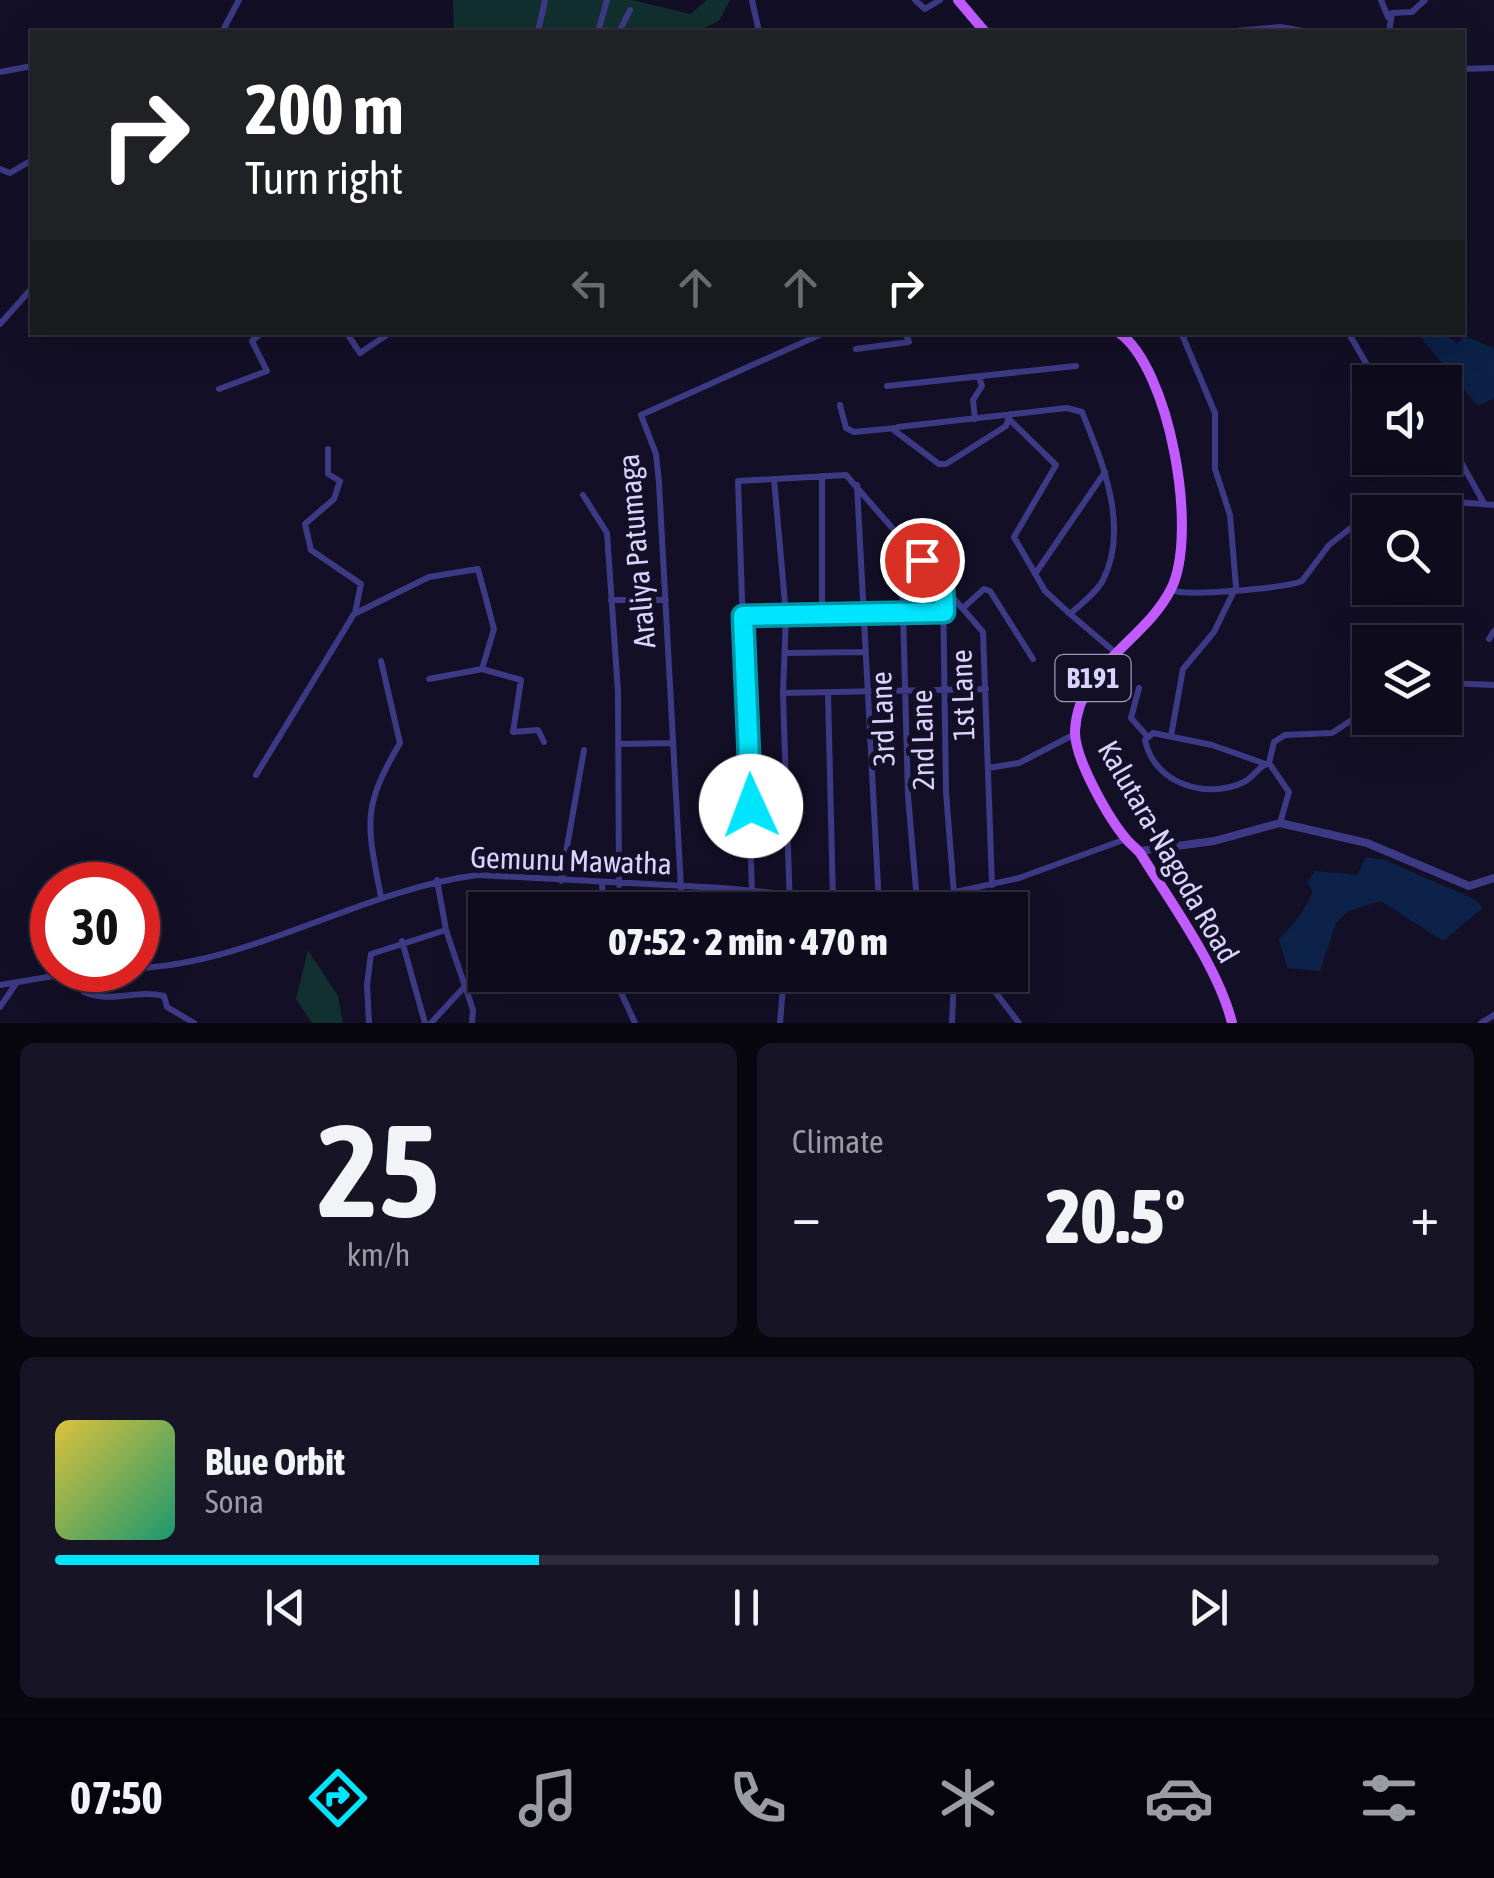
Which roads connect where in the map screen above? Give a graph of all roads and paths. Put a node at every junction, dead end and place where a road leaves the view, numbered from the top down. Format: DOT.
graph roads {
  1 [pos="239,0"];
  2 [pos="545,0"];
  3 [pos="606,0"];
  4 [pos="752,0"];
  5 [pos="915,0"];
  6 [pos="940,0"];
  7 [pos="958,0"];
  8 [pos="1381,0"];
  9 [pos="1425,0"];
  10 [pos="630,10"];
  11 [pos="1388,18"];
  12 [pos="223,30"];
  13 [pos="538,30"];
  14 [pos="599,30"];
  15 [pos="620,30"];
  16 [pos="759,30"];
  17 [pos="982,30"];
  18 [pos="1233,30"];
  19 [pos="1273,30"];
  20 [pos="1389,30"];
  21 [pos="30,66"];
  22 [pos="1494,68"];
  23 [pos="1465,69"];
  24 [pos="0,72"];
  25 [pos="30,161"];
  26 [pos="0,169"];
  27 [pos="30,290"];
  28 [pos="0,324"];
  29 [pos="259,335"];
  30 [pos="348,335"];
  31 [pos="387,335"];
  32 [pos="819,335"];
  33 [pos="906,335"];
  34 [pos="1121,335"];
  35 [pos="1183,335"];
  36 [pos="1350,335"];
  37 [pos="856,349"];
  38 [pos="1367,365"];
  39 [pos="1076,366"];
  40 [pos="978,376"];
  41 [pos="887,386"];
  42 [pos="219,389"];
  43 [pos="840,406"];
  44 [pos="1011,417"];
  45 [pos="975,418"];
  46 [pos="896,428"];
  47 [pos="328,449"];
  48 [pos="1462,460"];
  49 [pos="1106,472"];
  50 [pos="822,476"];
  51 [pos="774,479"];
  52 [pos="858,484"];
  53 [pos="583,495"];
  54 [pos="1462,502"];
  55 [pos="1490,504"];
  56 [pos="1352,527"];
  57 [pos="901,534"];
  58 [pos="1035,574"];
  59 [pos="943,585"];
  60 [pos="1236,587"];
  61 [pos="1170,590"];
  62 [pos="611,600"];
  63 [pos="666,600"];
  64 [pos="963,608"];
  65 [pos="944,612"];
  66 [pos="901,613"];
  67 [pos="354,614"];
  68 [pos="862,614"];
  69 [pos="1070,614"];
  70 [pos="786,615"];
  71 [pos="822,615"];
  72 [pos="743,616"];
  73 [pos="1494,631"];
  74 [pos="1489,640"];
  75 [pos="865,652"];
  76 [pos="1116,653"];
  77 [pos="786,654"];
  78 [pos="1033,659"];
  79 [pos="380,661"];
  80 [pos="482,668"];
  81 [pos="430,680"];
  82 [pos="1462,684"];
  83 [pos="1494,685"];
  84 [pos="1139,688"];
  85 [pos="986,690"];
  86 [pos="868,692"];
  87 [pos="906,692"];
  88 [pos="946,692"];
  89 [pos="783,693"];
  90 [pos="828,693"];
  91 [pos="1352,720"];
  92 [pos="1075,734"];
  93 [pos="1147,736"];
  94 [pos="1171,736"];
  95 [pos="544,742"];
  96 [pos="674,743"];
  97 [pos="618,744"];
  98 [pos="584,750"];
  99 [pos="1266,763"];
  100 [pos="988,768"];
  101 [pos="256,775"];
  102 [pos="1280,823"];
  103 [pos="1126,839"];
  104 [pos="1140,851"];
  105 [pos="437,880"];
  106 [pos="562,882"];
  107 [pos="1492,883"];
  108 [pos="602,884"];
  109 [pos="992,884"];
  110 [pos="620,885"];
  111 [pos="680,888"];
  112 [pos="734,889"];
  113 [pos="603,892"];
  114 [pos="734,892"];
  115 [pos="752,892"];
  116 [pos="791,892"];
  117 [pos="833,892"];
  118 [pos="878,892"];
  119 [pos="916,892"];
  120 [pos="957,892"];
  121 [pos="961,892"];
  122 [pos="381,897"];
  123 [pos="446,930"];
  124 [pos="402,942"];
  125 [pos="160,965"];
  126 [pos="30,981"];
  127 [pos="16,984"];
  128 [pos="0,985"];
  129 [pos="466,985"];
  130 [pos="84,992"];
  131 [pos="150,992"];
  132 [pos="150,992"];
  133 [pos="621,992"];
  134 [pos="783,992"];
  135 [pos="953,992"];
  136 [pos="995,992"];
  137 [pos="0,1006"];
  138 [pos="1494,1015"];
  139 [pos="194,1023"];
  140 [pos="369,1023"];
  141 [pos="428,1023"];
  142 [pos="472,1023"];
  143 [pos="635,1023"];
  144 [pos="780,1023"];
  145 [pos="952,1023"];
  146 [pos="1019,1023"];
  147 [pos="1232,1023"];
  148 [pos="1481,1023"];
  1 -- 12 [label="street"];
  2 -- 13 [label="street"];
  3 -- 14 [label="street"];
  4 -- 16 [label="street"];
  5 -- 6 [label="street"];
  7 -- 17 [label="main road"];
  8 -- 11 [label="street"];
  9 -- 11 [label="street"];
  10 -- 15 [label="street"];
  11 -- 20 [label="street"];
  18 -- 19 [label="street"];
  21 -- 24 [label="street"];
  22 -- 23 [label="street"];
  25 -- 26 [label="street"];
  27 -- 28 [label="street"];
  29 -- 42 [label="street"];
  30 -- 31 [label="street"];
  32 -- 63 [label="street, Araliya Patumaga"];
  33 -- 37 [label="street"];
  34 -- 61 [label="main road"];
  35 -- 60 [label="street"];
  36 -- 38 [label="street"];
  39 -- 40 [label="street"];
  40 -- 41 [label="street"];
  40 -- 45 [label="street"];
  43 -- 46 [label="street"];
  44 -- 45 [label="street"];
  44 -- 46 [label="street"];
  44 -- 49 [label="street"];
  44 -- 58 [label="street"];
  45 -- 46 [label="street"];
  47 -- 67 [label="street"];
  48 -- 55 [label="street"];
  49 -- 58 [label="street"];
  49 -- 69 [label="street"];
  50 -- 51 [label="street"];
  50 -- 52 [label="street"];
  50 -- 71 [label="street"];
  51 -- 70 [label="street"];
  51 -- 72 [label="street"];
  52 -- 57 [label="street, 1st Lane"];
  52 -- 68 [label="street"];
  53 -- 62 [label="street"];
  54 -- 55 [label="street"];
  56 -- 60 [label="street"];
  57 -- 59 [label="street, 1st Lane"];
  57 -- 66 [label="street, 3rd Lane"];
  58 -- 69 [label="street"];
  59 -- 64 [label="street, 1st Lane"];
  59 -- 65 [label="street, 2nd Lane"];
  60 -- 61 [label="street"];
  60 -- 94 [label="street"];
  61 -- 76 [label="main road, Kalutara-Nagoda Road / B191"];
  62 -- 63 [label="street"];
  62 -- 97 [label="street"];
  63 -- 96 [label="street, Araliya Patumaga"];
  64 -- 78 [label="street"];
  64 -- 85 [label="street, 1st Lane"];
  65 -- 66 [label="street"];
  65 -- 88 [label="street, 2nd Lane"];
  66 -- 68 [label="street"];
  66 -- 87 [label="street, 3rd Lane"];
  67 -- 80 [label="street"];
  67 -- 101 [label="street"];
  68 -- 71 [label="street"];
  68 -- 75 [label="street"];
  69 -- 76 [label="street"];
  70 -- 71 [label="street"];
  70 -- 72 [label="street"];
  70 -- 77 [label="street"];
  72 -- 115 [label="street"];
  73 -- 74 [label="street"];
  75 -- 77 [label="street"];
  75 -- 86 [label="street"];
  76 -- 92 [label="main road, Kalutara-Nagoda Road / B191"];
  77 -- 89 [label="street"];
  79 -- 122 [label="street"];
  80 -- 81 [label="street"];
  80 -- 95 [label="street"];
  82 -- 83 [label="street"];
  84 -- 93 [label="street"];
  85 -- 88 [label="street"];
  85 -- 100 [label="street, 1st Lane"];
  86 -- 87 [label="street"];
  86 -- 90 [label="street"];
  86 -- 118 [label="street"];
  87 -- 88 [label="street"];
  87 -- 119 [label="street, 3rd Lane"];
  88 -- 120 [label="street, 2nd Lane"];
  89 -- 90 [label="street"];
  89 -- 116 [label="street"];
  90 -- 117 [label="street"];
  91 -- 99 [label="street"];
  92 -- 100 [label="street"];
  92 -- 103 [label="main road, Kalutara-Nagoda Road / B191"];
  93 -- 94 [label="street"];
  93 -- 99 [label="street"];
  94 -- 99 [label="street"];
  96 -- 97 [label="street"];
  96 -- 111 [label="street, Araliya Patumaga"];
  97 -- 110 [label="street"];
  98 -- 106 [label="street"];
  99 -- 102 [label="street"];
  100 -- 109 [label="street, 1st Lane"];
  102 -- 104 [label="street"];
  102 -- 107 [label="street"];
  103 -- 104 [label="main road, Kalutara-Nagoda Road / B191"];
  103 -- 109 [label="street, Gemunu Mawatha"];
  104 -- 147 [label="main road, Kalutara-Nagoda Road / B191"];
  105 -- 106 [label="street, Gemunu Mawatha"];
  105 -- 122 [label="street, Gemunu Mawatha"];
  105 -- 123 [label="street"];
  106 -- 108 [label="street, Gemunu Mawatha"];
  108 -- 110 [label="street, Gemunu Mawatha"];
  108 -- 113 [label="street"];
  109 -- 121 [label="street, Gemunu Mawatha"];
  110 -- 111 [label="street, Gemunu Mawatha"];
  111 -- 112 [label="street, Gemunu Mawatha"];
  112 -- 114 [label="street"];
  112 -- 115 [label="street, Gemunu Mawatha"];
  122 -- 125 [label="street, Gemunu Mawatha"];
  123 -- 124 [label="street"];
  123 -- 129 [label="street"];
  124 -- 140 [label="street"];
  124 -- 141 [label="street"];
  126 -- 127 [label="street"];
  127 -- 128 [label="street"];
  127 -- 137 [label="street"];
  129 -- 141 [label="street"];
  129 -- 142 [label="street"];
  130 -- 131 [label="street"];
  132 -- 139 [label="street"];
  133 -- 143 [label="street"];
  134 -- 144 [label="street"];
  135 -- 145 [label="street"];
  136 -- 146 [label="street"];
  138 -- 148 [label="street"];
}
